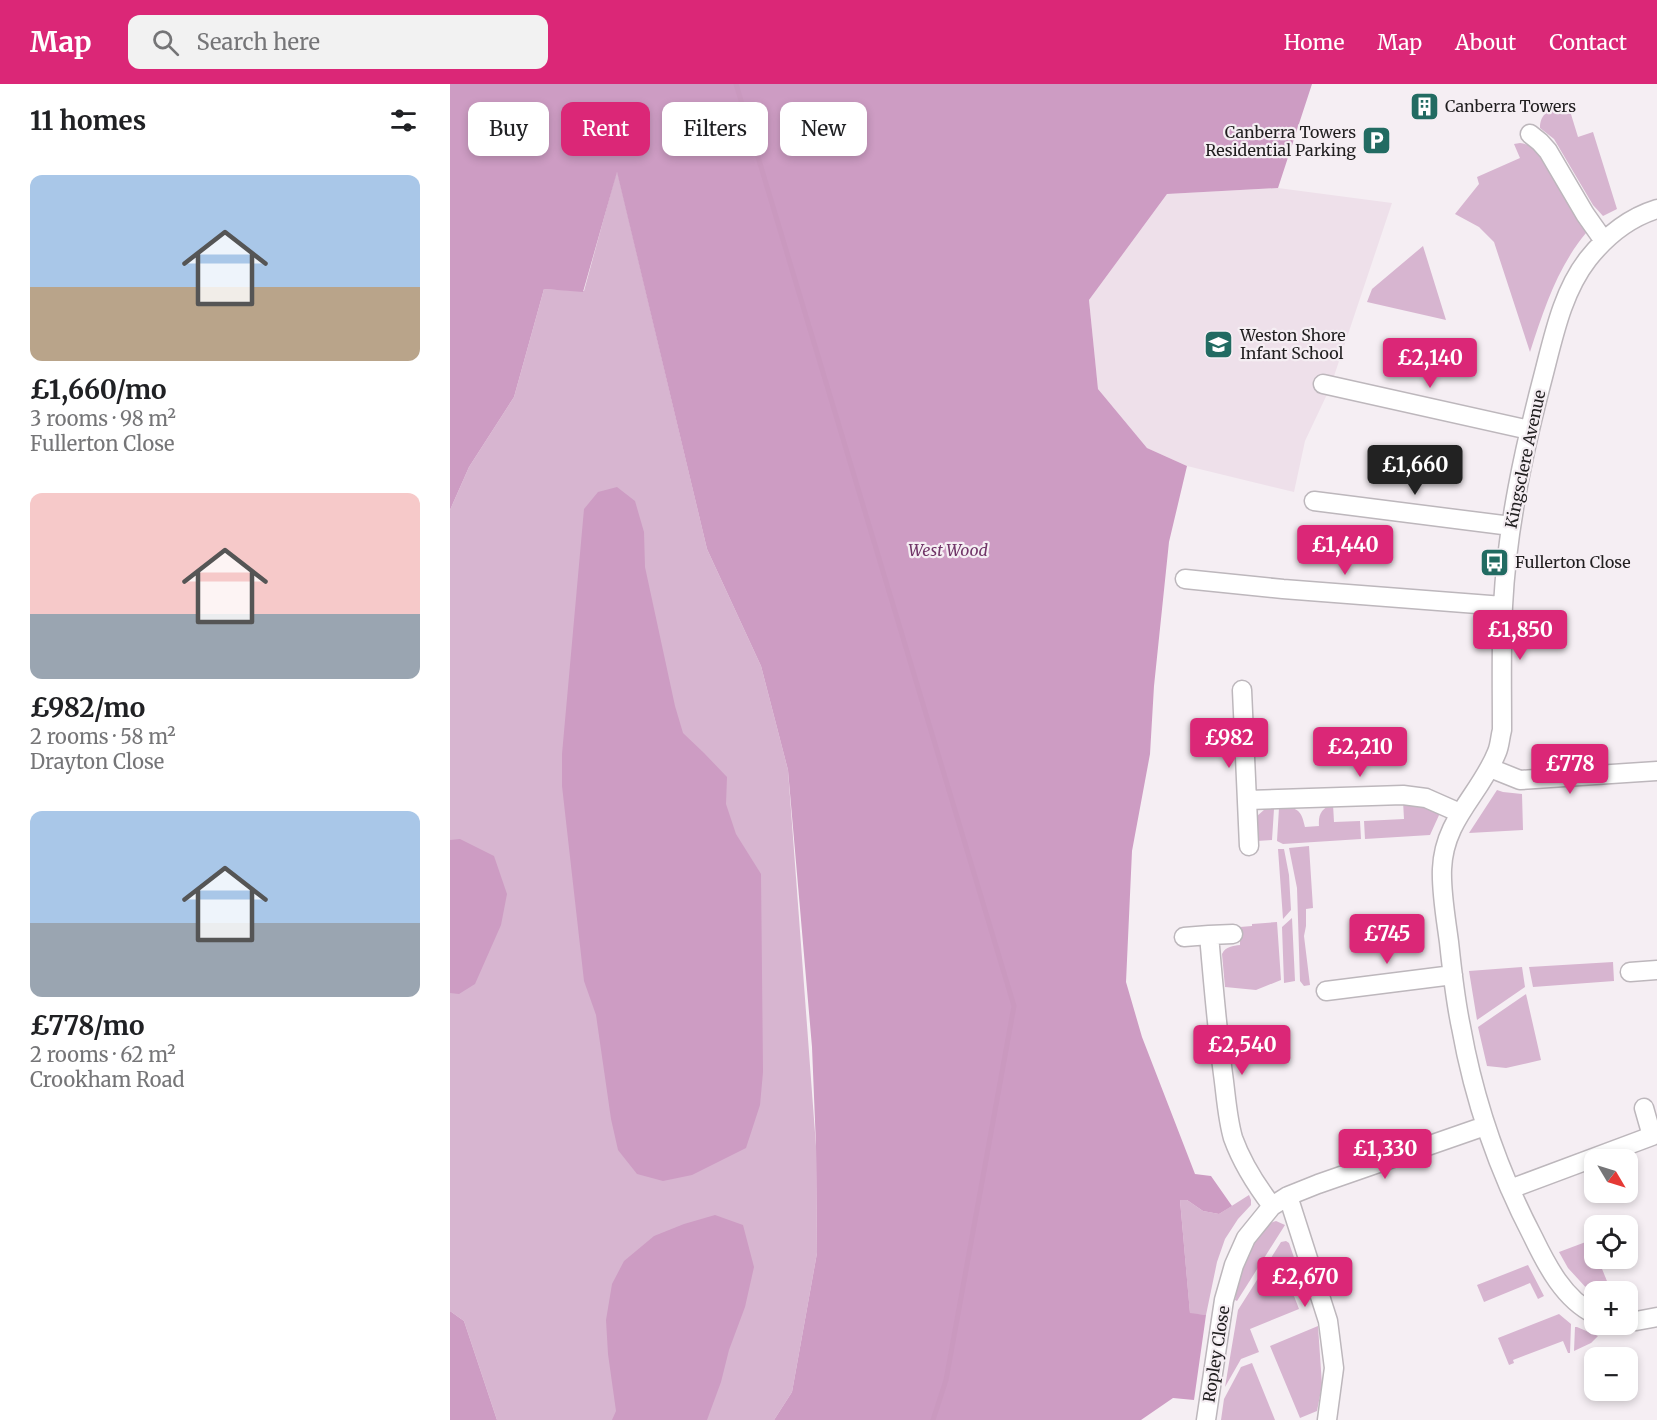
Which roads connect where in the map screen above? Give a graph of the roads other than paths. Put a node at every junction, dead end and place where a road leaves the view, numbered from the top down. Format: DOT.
graph roads {
  1 [pos="1530,134"];
  2 [pos="1657,209"];
  3 [pos="1604,241"];
  4 [pos="1323,384"];
  5 [pos="1529,430"];
  6 [pos="1314,501"];
  7 [pos="1511,526"];
  8 [pos="1185,579"];
  9 [pos="1503,606"];
  10 [pos="1242,690"];
  11 [pos="1490,768"];
  12 [pos="1657,771"];
  13 [pos="1248,800"];
  14 [pos="1460,813"];
  15 [pos="1249,846"];
  16 [pos="1233,934"];
  17 [pos="1209,935"];
  18 [pos="1184,937"];
  19 [pos="1657,970"];
  20 [pos="1630,972"];
  21 [pos="1453,975"];
  22 [pos="1326,991"];
  23 [pos="1644,1108"];
  24 [pos="1485,1126"];
  25 [pos="1510,1190"];
  26 [pos="1288,1196"];
  27 [pos="1272,1206"];
  28 [pos="1584,1306"];
  29 [pos="1657,1317"];
  30 [pos="1638,1322"];
  31 [pos="1206,1420"];
  32 [pos="1327,1420"];
  1 -- 3 [label="street"];
  2 -- 3 [label="street, Kingsclere Avenue"];
  3 -- 5 [label="street, Kingsclere Avenue"];
  4 -- 5 [label="street"];
  5 -- 7 [label="street, Kingsclere Avenue"];
  6 -- 7 [label="street"];
  7 -- 9 [label="street, Kingsclere Avenue"];
  8 -- 9 [label="street"];
  9 -- 11 [label="street, Kingsclere Avenue"];
  10 -- 13 [label="street"];
  11 -- 12 [label="street"];
  11 -- 14 [label="street, Kingsclere Avenue"];
  13 -- 14 [label="street"];
  13 -- 15 [label="street"];
  14 -- 21 [label="street, Kingsclere Avenue"];
  16 -- 17 [label="street"];
  17 -- 18 [label="street"];
  17 -- 27 [label="street"];
  19 -- 20 [label="street"];
  21 -- 22 [label="street"];
  21 -- 24 [label="street, Kingsclere Avenue"];
  23 -- 25 [label="street"];
  24 -- 25 [label="street, Kingsclere Avenue"];
  24 -- 26 [label="street, Ropley Close"];
  25 -- 28 [label="street, Kingsclere Avenue"];
  26 -- 27 [label="street, Ropley Close"];
  26 -- 32 [label="street"];
  27 -- 31 [label="street, Ropley Close"];
  29 -- 30 [label="street"];
}
